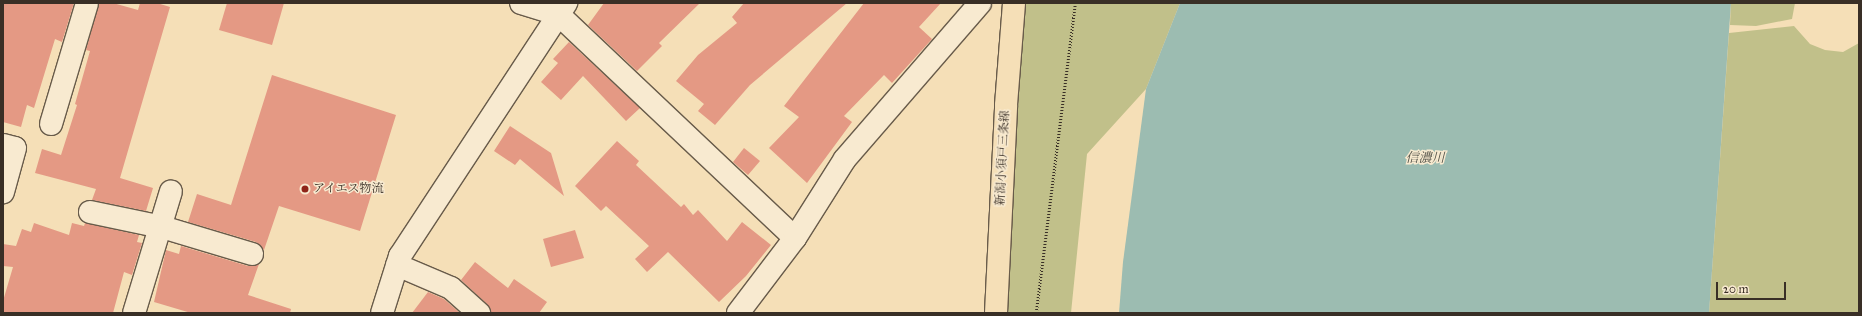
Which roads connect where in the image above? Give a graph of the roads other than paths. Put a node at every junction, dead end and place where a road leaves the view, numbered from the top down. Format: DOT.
graph roads {
  1 [pos="86,3"];
  2 [pos="521,3"];
  3 [pos="980,3"];
  4 [pos="1014,3"];
  5 [pos="562,8"];
  6 [pos="51,124"];
  7 [pos="3,145"];
  8 [pos="3,192"];
  9 [pos="171,192"];
  10 [pos="90,212"];
  11 [pos="162,227"];
  12 [pos="795,238"];
  13 [pos="252,254"];
  14 [pos="397,265"];
  15 [pos="138,312"];
  16 [pos="382,313"];
  17 [pos="479,313"];
  18 [pos="738,313"];
  19 [pos="996,313"];
  1 -- 6 [label="street"];
  2 -- 5 [label="street"];
  3 -- 12 [label="street"];
  4 -- 19 [label="main road, 新潟小須戸三条線"];
  5 -- 12 [label="street"];
  5 -- 14 [label="street"];
  7 -- 8 [label="street"];
  9 -- 11 [label="street"];
  10 -- 11 [label="street"];
  11 -- 13 [label="street"];
  11 -- 15 [label="street"];
  12 -- 18 [label="street"];
  14 -- 16 [label="street"];
  14 -- 17 [label="street"];
}
